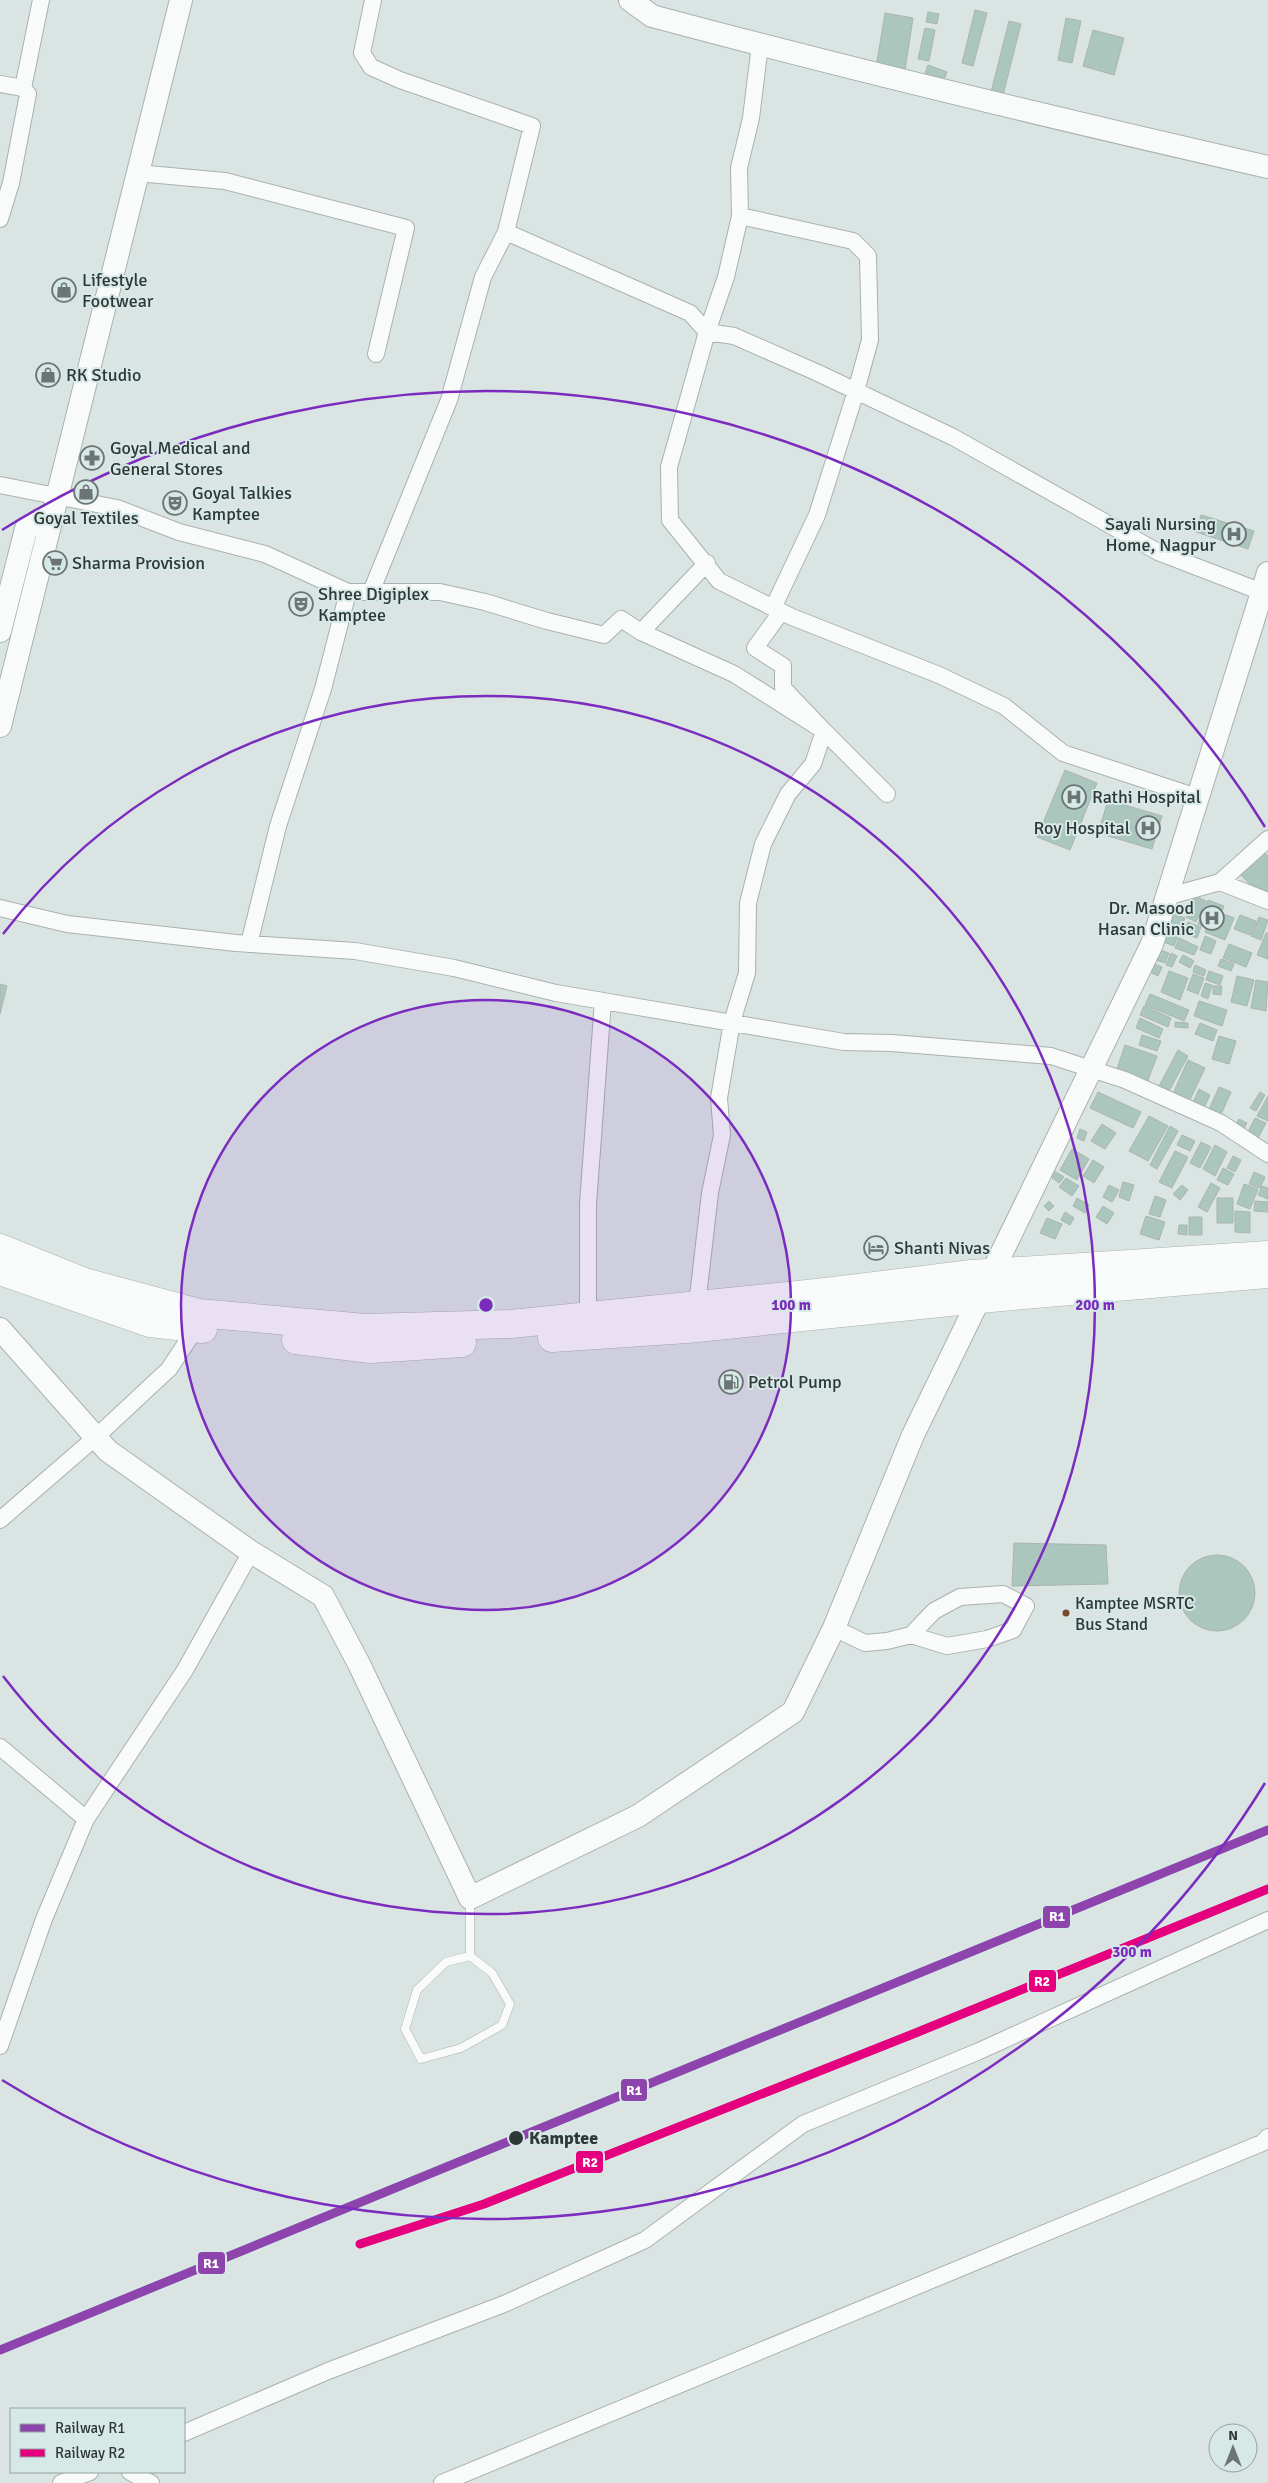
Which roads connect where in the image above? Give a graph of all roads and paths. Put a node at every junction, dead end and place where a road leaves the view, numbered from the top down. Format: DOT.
graph roads {
  1 [pos="41,0"];
  2 [pos="181,0"];
  3 [pos="373,0"];
  4 [pos="630,0"];
  5 [pos="760,45"];
  6 [pos="0,84"];
  7 [pos="23,88"];
  8 [pos="1268,167"];
  9 [pos="137,173"];
  10 [pos="740,216"];
  11 [pos="0,219"];
  12 [pos="506,232"];
  13 [pos="707,332"];
  14 [pos="376,354"];
  15 [pos="856,391"];
  16 [pos="0,485"];
  17 [pos="56,505"];
  18 [pos="706,563"];
  19 [pos="1265,582"];
  20 [pos="348,592"];
  21 [pos="371,592"];
  22 [pos="777,610"];
  23 [pos="0,632"];
  24 [pos="641,632"];
  25 [pos="0,726"];
  26 [pos="824,731"];
  27 [pos="887,794"];
  28 [pos="1197,797"];
  29 [pos="1268,839"];
  30 [pos="1220,882"];
  31 [pos="1166,897"];
  32 [pos="1268,901"];
  33 [pos="0,908"];
  34 [pos="249,944"];
  35 [pos="604,1001"];
  36 [pos="732,1022"];
  37 [pos="1092,1068"];
  38 [pos="1268,1154"];
  39 [pos="0,1248"];
  40 [pos="1268,1255"];
  41 [pos="0,1271"];
  42 [pos="992,1273"];
  43 [pos="1268,1274"];
  44 [pos="979,1299"];
  45 [pos="697,1305"];
  46 [pos="754,1311"];
  47 [pos="588,1316"];
  48 [pos="668,1319"];
  49 [pos="198,1321"];
  50 [pos="0,1329"];
  51 [pos="96,1437"];
  52 [pos="0,1520"];
  53 [pos="251,1552"];
  54 [pos="834,1628"];
  55 [pos="912,1635"];
  56 [pos="0,1748"];
  57 [pos="86,1819"];
  58 [pos="470,1898"];
  59 [pos="1268,1920"];
  60 [pos="470,1956"];
  61 [pos="0,2046"];
  62 [pos="1266,2144"];
  63 [pos="185,2433"];
  64 [pos="87,2473"];
  65 [pos="132,2473"];
  66 [pos="61,2483"];
  67 [pos="151,2483"];
  68 [pos="442,2483"];
  1 -- 7 [label="street"];
  2 -- 9 [label="street"];
  3 -- 12 [label="street"];
  4 -- 5 [label="street"];
  5 -- 8 [label="street"];
  5 -- 10 [label="street"];
  6 -- 7 [label="street"];
  7 -- 11 [label="street"];
  9 -- 14 [label="street"];
  9 -- 17 [label="street"];
  10 -- 13 [label="street"];
  10 -- 15 [label="street"];
  12 -- 13 [label="street"];
  12 -- 21 [label="street"];
  13 -- 15 [label="street"];
  13 -- 18 [label="street"];
  15 -- 19 [label="street"];
  15 -- 22 [label="street"];
  16 -- 17 [label="street"];
  17 -- 20 [label="street"];
  17 -- 23 [label="street"];
  17 -- 25 [label="street"];
  18 -- 22 [label="street"];
  18 -- 24 [label="street"];
  19 -- 28 [label="street"];
  20 -- 21 [label="street"];
  20 -- 34 [label="street"];
  21 -- 24 [label="street"];
  22 -- 26 [label="street"];
  22 -- 28 [label="street"];
  24 -- 26 [label="street"];
  26 -- 27 [label="street"];
  26 -- 36 [label="street"];
  28 -- 31 [label="street"];
  29 -- 30 [label="street"];
  30 -- 31 [label="street"];
  30 -- 32 [label="street"];
  31 -- 37 [label="street"];
  33 -- 34 [label="street"];
  34 -- 35 [label="street"];
  35 -- 36 [label="street"];
  35 -- 47 [label="street"];
  36 -- 37 [label="street"];
  36 -- 45 [label="street"];
  37 -- 38 [label="street"];
  37 -- 42 [label="street"];
  39 -- 49 [label="highway"];
  40 -- 42 [label="highway"];
  41 -- 49 [label="highway"];
  42 -- 44 [label="street"];
  42 -- 46 [label="highway"];
  43 -- 44 [label="highway"];
  44 -- 46 [label="highway"];
  44 -- 54 [label="street"];
  45 -- 46 [label="highway"];
  45 -- 48 [label="highway"];
  46 -- 48 [label="highway"];
  47 -- 48 [label="highway"];
  47 -- 49 [label="highway"];
  48 -- 49 [label="highway"];
  49 -- 51 [label="street"];
  50 -- 51 [label="street"];
  51 -- 52 [label="street"];
  51 -- 53 [label="street"];
  53 -- 57 [label="street"];
  53 -- 58 [label="street"];
  54 -- 55 [label="street"];
  54 -- 58 [label="street"];
  55 -- 55 [label="street"];
  56 -- 57 [label="street"];
  57 -- 61 [label="street"];
  58 -- 60 [label="lane"];
  59 -- 63 [label="street"];
  60 -- 60 [label="lane"];
  62 -- 68 [label="street"];
  64 -- 66 [label="street"];
  65 -- 67 [label="street"];
}
